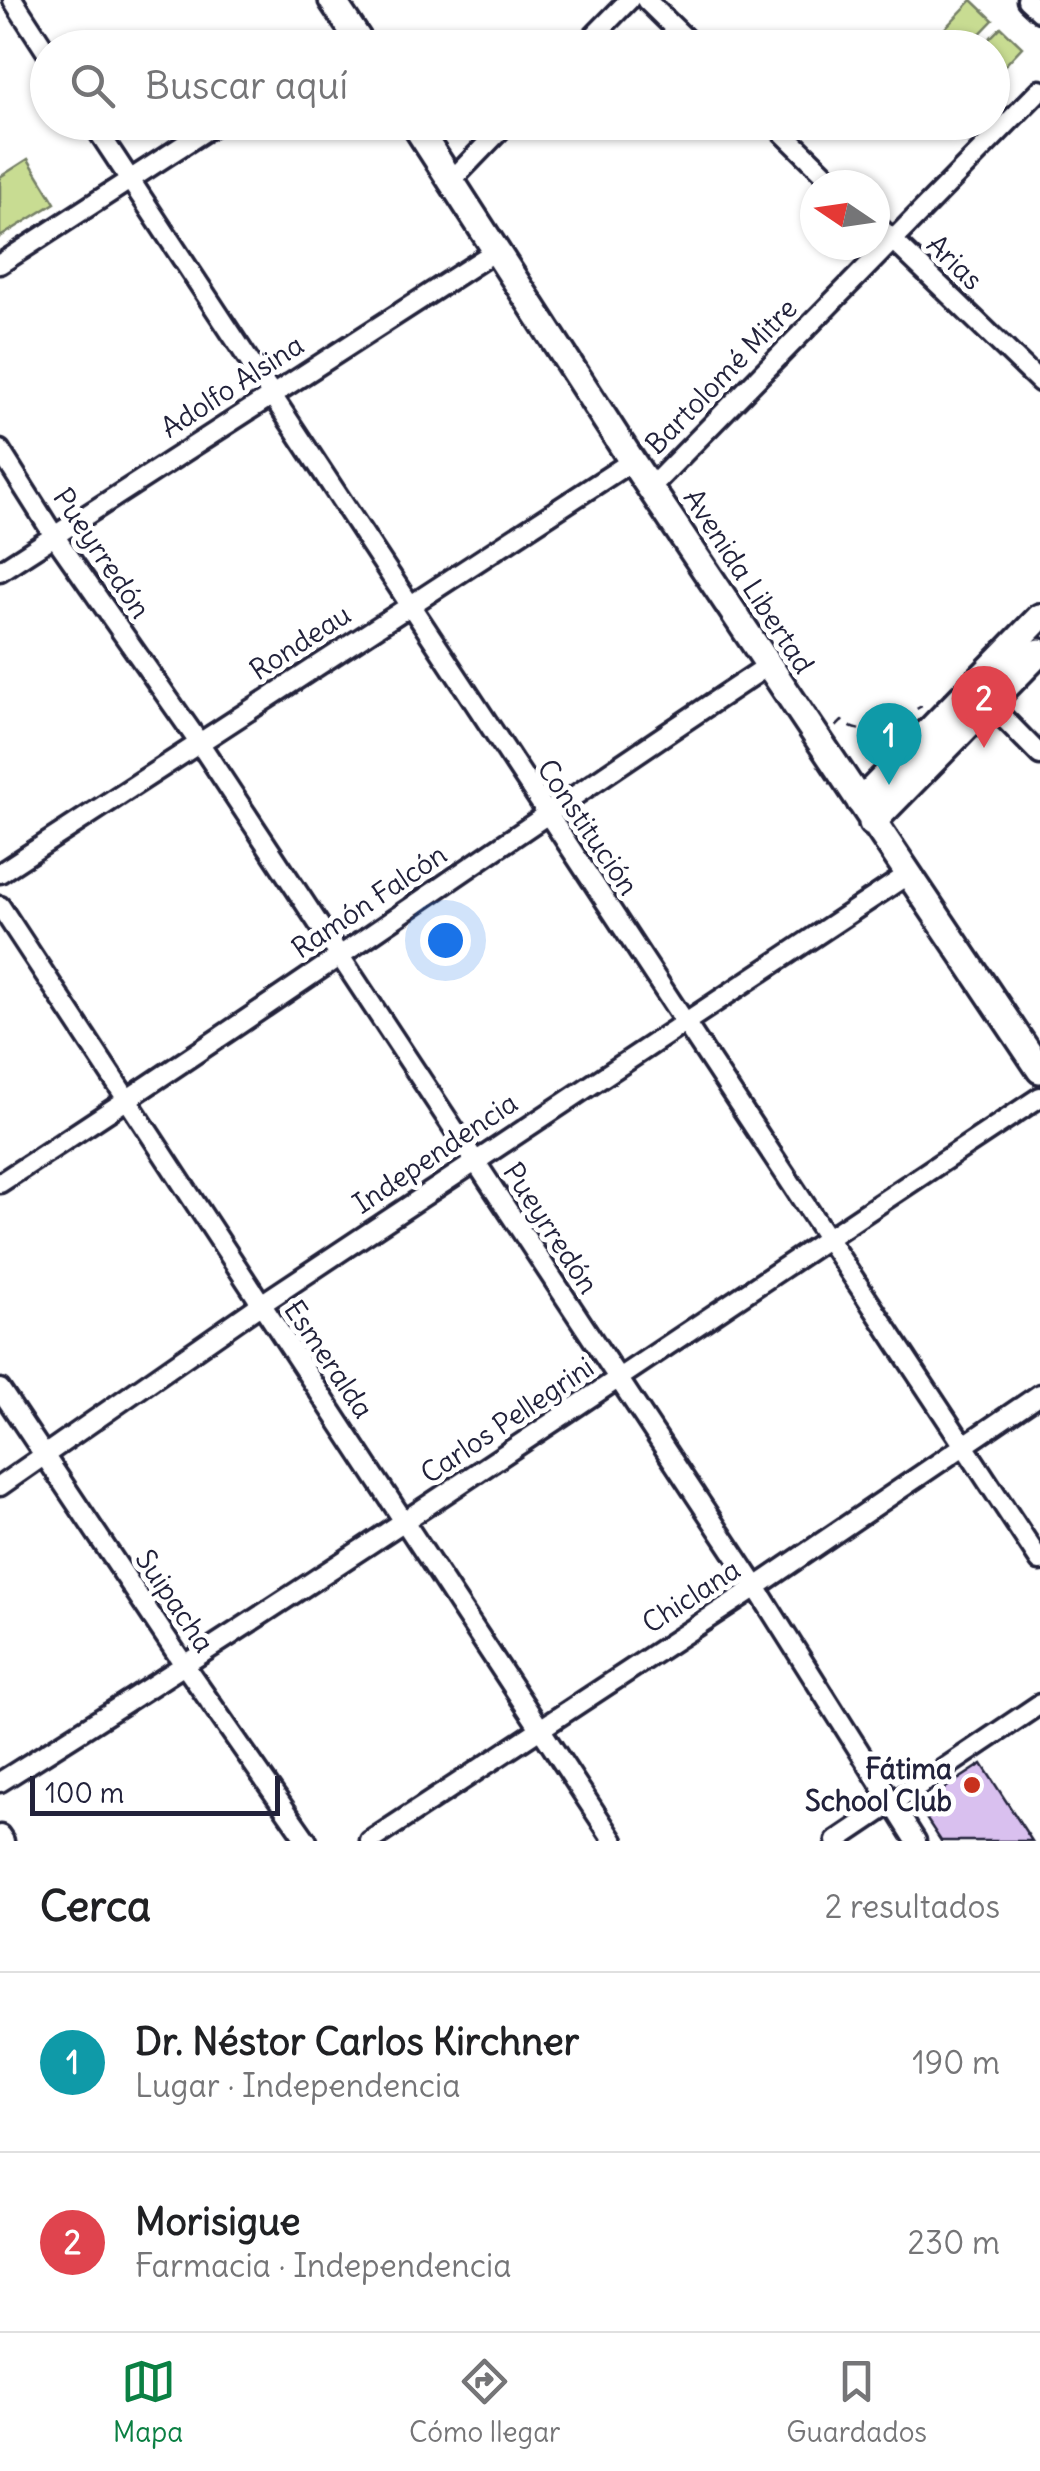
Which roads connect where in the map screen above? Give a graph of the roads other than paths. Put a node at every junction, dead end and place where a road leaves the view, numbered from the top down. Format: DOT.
graph roads {
  1 [pos="12,0"];
  2 [pos="332,0"];
  3 [pos="629,0"];
  4 [pos="646,0"];
  5 [pos="1028,0"];
  6 [pos="1040,12"];
  7 [pos="32,30"];
  8 [pos="346,30"];
  9 [pos="600,30"];
  10 [pos="677,30"];
  11 [pos="1040,90"];
  12 [pos="1010,121"];
  13 [pos="104,140"];
  14 [pos="189,140"];
  15 [pos="425,140"];
  16 [pos="490,140"];
  17 [pos="790,140"];
  18 [pos="991,140"];
  19 [pos="821,170"];
  20 [pos="129,178"];
  21 [pos="451,180"];
  22 [pos="890,237"];
  23 [pos="893,240"];
  24 [pos="496,250"];
  25 [pos="0,264"];
  26 [pos="1040,382"];
  27 [pos="271,393"];
  28 [pos="0,450"];
  29 [pos="632,462"];
  30 [pos="652,487"];
  31 [pos="54,534"];
  32 [pos="0,570"];
  33 [pos="408,605"];
  34 [pos="1040,616"];
  35 [pos="1040,652"];
  36 [pos="769,665"];
  37 [pos="980,695"];
  38 [pos="198,741"];
  39 [pos="1040,754"];
  40 [pos="866,812"];
  41 [pos="546,813"];
  42 [pos="0,873"];
  43 [pos="907,875"];
  44 [pos="0,906"];
  45 [pos="338,956"];
  46 [pos="684,1022"];
  47 [pos="1040,1070"];
  48 [pos="1040,1097"];
  49 [pos="126,1102"];
  50 [pos="475,1162"];
  51 [pos="0,1183"];
  52 [pos="826,1238"];
  53 [pos="260,1305"];
  54 [pos="616,1378"];
  55 [pos="0,1389"];
  56 [pos="1040,1394"];
  57 [pos="962,1445"];
  58 [pos="45,1458"];
  59 [pos="0,1486"];
  60 [pos="406,1522"];
  61 [pos="1040,1561"];
  62 [pos="756,1587"];
  63 [pos="185,1666"];
  64 [pos="1040,1704"];
  65 [pos="538,1728"];
  66 [pos="0,1782"];
  67 [pos="892,1806"];
  68 [pos="307,1841"];
  69 [pos="370,1841"];
  70 [pos="614,1841"];
  71 [pos="836,1841"];
  72 [pos="916,1841"];
  1 -- 7 [label="street"];
  2 -- 8 [label="main road"];
  3 -- 9 [label="street"];
  4 -- 10 [label="street"];
  5 -- 6 [label="street"];
  11 -- 12 [label="street, Bartolomé Mitre"];
  13 -- 20 [label="street, Constitución"];
  14 -- 20 [label="street"];
  15 -- 21 [label="main road, Avenida Libertad"];
  16 -- 21 [label="street"];
  17 -- 19 [label="street"];
  18 -- 23 [label="street, Bartolomé Mitre"];
  20 -- 25 [label="street"];
  20 -- 27 [label="street, Constitución"];
  21 -- 24 [label="main road, Avenida Libertad"];
  22 -- 23 [label="street, Arias"];
  23 -- 26 [label="street, Arias"];
  23 -- 30 [label="street, Bartolomé Mitre"];
  24 -- 27 [label="street, Adolfo Alsina"];
  24 -- 29 [label="main road, Avenida Libertad"];
  27 -- 31 [label="street, Adolfo Alsina"];
  27 -- 33 [label="street, Constitución"];
  28 -- 31 [label="street, Pueyrredón"];
  29 -- 30 [label="main road, Avenida Libertad"];
  29 -- 33 [label="street, Rondeau"];
  30 -- 36 [label="main road, Avenida Libertad"];
  31 -- 32 [label="street, Adolfo Alsina"];
  31 -- 38 [label="street, Pueyrredón"];
  33 -- 38 [label="street, Rondeau"];
  33 -- 41 [label="street, Constitución"];
  34 -- 37 [label="main road"];
  35 -- 37 [label="main road"];
  36 -- 40 [label="main road, Avenida Libertad"];
  36 -- 41 [label="street, Ramón Falcón"];
  37 -- 39 [label="street"];
  37 -- 40 [label="main road"];
  37 -- 40 [label="main road"];
  38 -- 42 [label="street, Rondeau"];
  38 -- 45 [label="street, Pueyrredón"];
  40 -- 43 [label="main road, Avenida Libertad"];
  41 -- 45 [label="street, Ramón Falcón"];
  41 -- 46 [label="street, Constitución"];
  43 -- 46 [label="street, Independencia"];
  43 -- 47 [label="main road, Avenida Libertad"];
  44 -- 49 [label="street, Esmeralda"];
  45 -- 49 [label="street, Ramón Falcón"];
  45 -- 50 [label="street, Pueyrredón"];
  46 -- 50 [label="street, Independencia"];
  46 -- 52 [label="street, Constitución"];
  48 -- 52 [label="street, Carlos Pellegrini"];
  49 -- 51 [label="street, Ramón Falcón"];
  49 -- 53 [label="street, Esmeralda"];
  50 -- 53 [label="street, Independencia"];
  50 -- 54 [label="street, Pueyrredón"];
  52 -- 54 [label="street, Carlos Pellegrini"];
  52 -- 57 [label="street, Constitución"];
  53 -- 58 [label="street, Independencia"];
  53 -- 60 [label="street, Esmeralda"];
  54 -- 60 [label="street, Carlos Pellegrini"];
  54 -- 62 [label="street, Pueyrredón"];
  55 -- 58 [label="street, Suipacha"];
  56 -- 57 [label="street, Chiclana"];
  57 -- 61 [label="street, Constitución"];
  57 -- 62 [label="street, Chiclana"];
  58 -- 59 [label="street, Independencia"];
  58 -- 63 [label="street, Suipacha"];
  60 -- 63 [label="street, Carlos Pellegrini"];
  60 -- 65 [label="street, Esmeralda"];
  62 -- 65 [label="street, Chiclana"];
  62 -- 67 [label="street, Pueyrredón"];
  63 -- 66 [label="street, Carlos Pellegrini"];
  63 -- 68 [label="street, Suipacha"];
  64 -- 67 [label="street"];
  65 -- 69 [label="street, Chiclana"];
  65 -- 70 [label="street, Esmeralda"];
  67 -- 71 [label="street"];
  67 -- 72 [label="street, Pueyrredón"];
}
